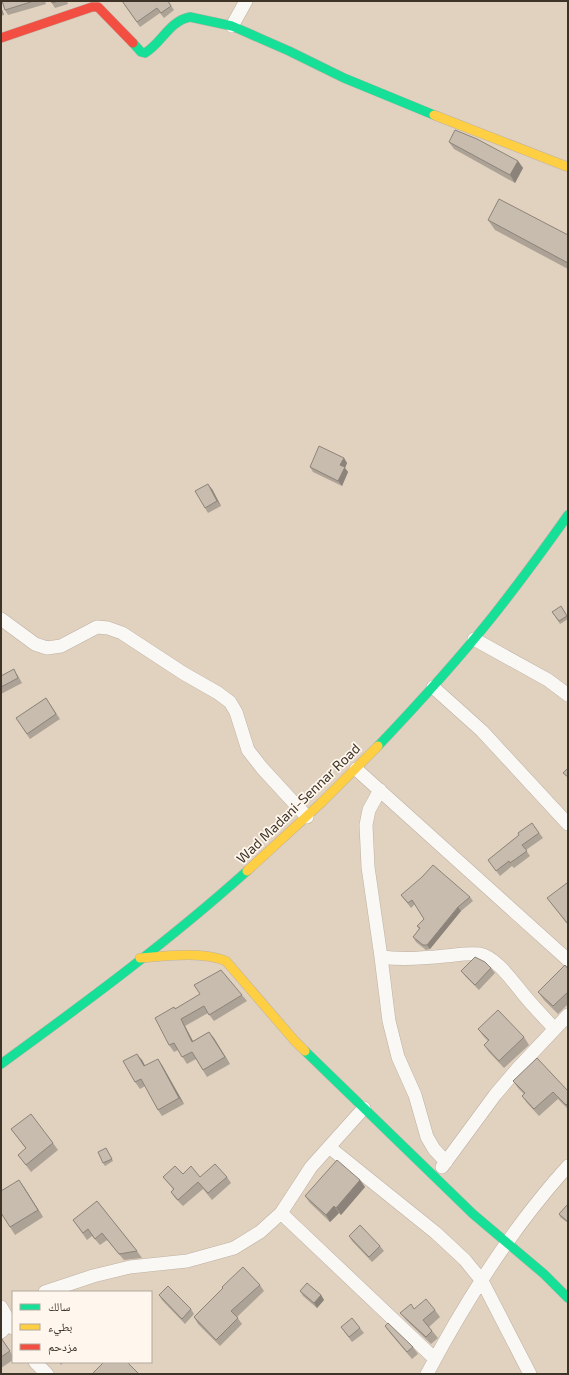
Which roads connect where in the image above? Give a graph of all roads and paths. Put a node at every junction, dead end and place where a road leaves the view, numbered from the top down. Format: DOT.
graph roads {
  1 [pos="246,1"];
  2 [pos="232,26"];
  3 [pos="1,38"];
  4 [pos="568,167"];
  5 [pos="568,515"];
  6 [pos="560,527"];
  7 [pos="568,535"];
  8 [pos="1,619"];
  9 [pos="474,639"];
  10 [pos="433,687"];
  11 [pos="568,696"];
  12 [pos="356,769"];
  13 [pos="380,790"];
  14 [pos="306,817"];
  15 [pos="568,824"];
  16 [pos="381,957"];
  17 [pos="140,958"];
  18 [pos="568,960"];
  19 [pos="568,1015"];
  20 [pos="555,1029"];
  21 [pos="1,1064"];
  22 [pos="364,1108"];
  23 [pos="329,1147"];
  24 [pos="446,1162"];
  25 [pos="568,1166"];
  26 [pos="435,1177"];
  27 [pos="281,1213"];
  28 [pos="508,1244"];
  29 [pos="482,1281"];
  30 [pos="48,1291"];
  31 [pos="568,1298"];
  32 [pos="1,1307"];
  33 [pos="12,1323"];
  34 [pos="1,1332"];
  35 [pos="435,1359"];
  36 [pos="37,1363"];
  37 [pos="47,1374"];
  38 [pos="427,1374"];
  39 [pos="530,1374"];
  1 -- 2 [label="street"];
  2 -- 3 [label="main road"];
  2 -- 4 [label="main road"];
  5 -- 6 [label="main road, Wad Madani-Sennar Road"];
  6 -- 7 [label="main road"];
  6 -- 9 [label="main road, Wad Madani-Sennar Road"];
  8 -- 14 [label="street"];
  9 -- 10 [label="main road, Wad Madani-Sennar Road"];
  9 -- 11 [label="street"];
  10 -- 12 [label="main road, Wad Madani-Sennar Road"];
  10 -- 15 [label="street"];
  12 -- 13 [label="street"];
  12 -- 14 [label="main road, Wad Madani-Sennar Road"];
  13 -- 16 [label="street"];
  13 -- 18 [label="street"];
  14 -- 17 [label="main road, Wad Madani-Sennar Road"];
  16 -- 20 [label="street"];
  16 -- 24 [label="street"];
  17 -- 21 [label="main road, Wad Madani-Sennar Road"];
  17 -- 22 [label="main road"];
  19 -- 20 [label="street"];
  20 -- 24 [label="street"];
  22 -- 23 [label="street"];
  22 -- 26 [label="main road"];
  23 -- 27 [label="street"];
  23 -- 29 [label="street"];
  24 -- 26 [label="street"];
  25 -- 28 [label="street"];
  26 -- 28 [label="main road"];
  27 -- 30 [label="street"];
  27 -- 35 [label="street"];
  28 -- 29 [label="street"];
  28 -- 31 [label="main road"];
  29 -- 35 [label="street"];
  29 -- 39 [label="street"];
  32 -- 33 [label="street"];
  33 -- 34 [label="street"];
  35 -- 38 [label="street"];
  36 -- 37 [label="street"];
}
